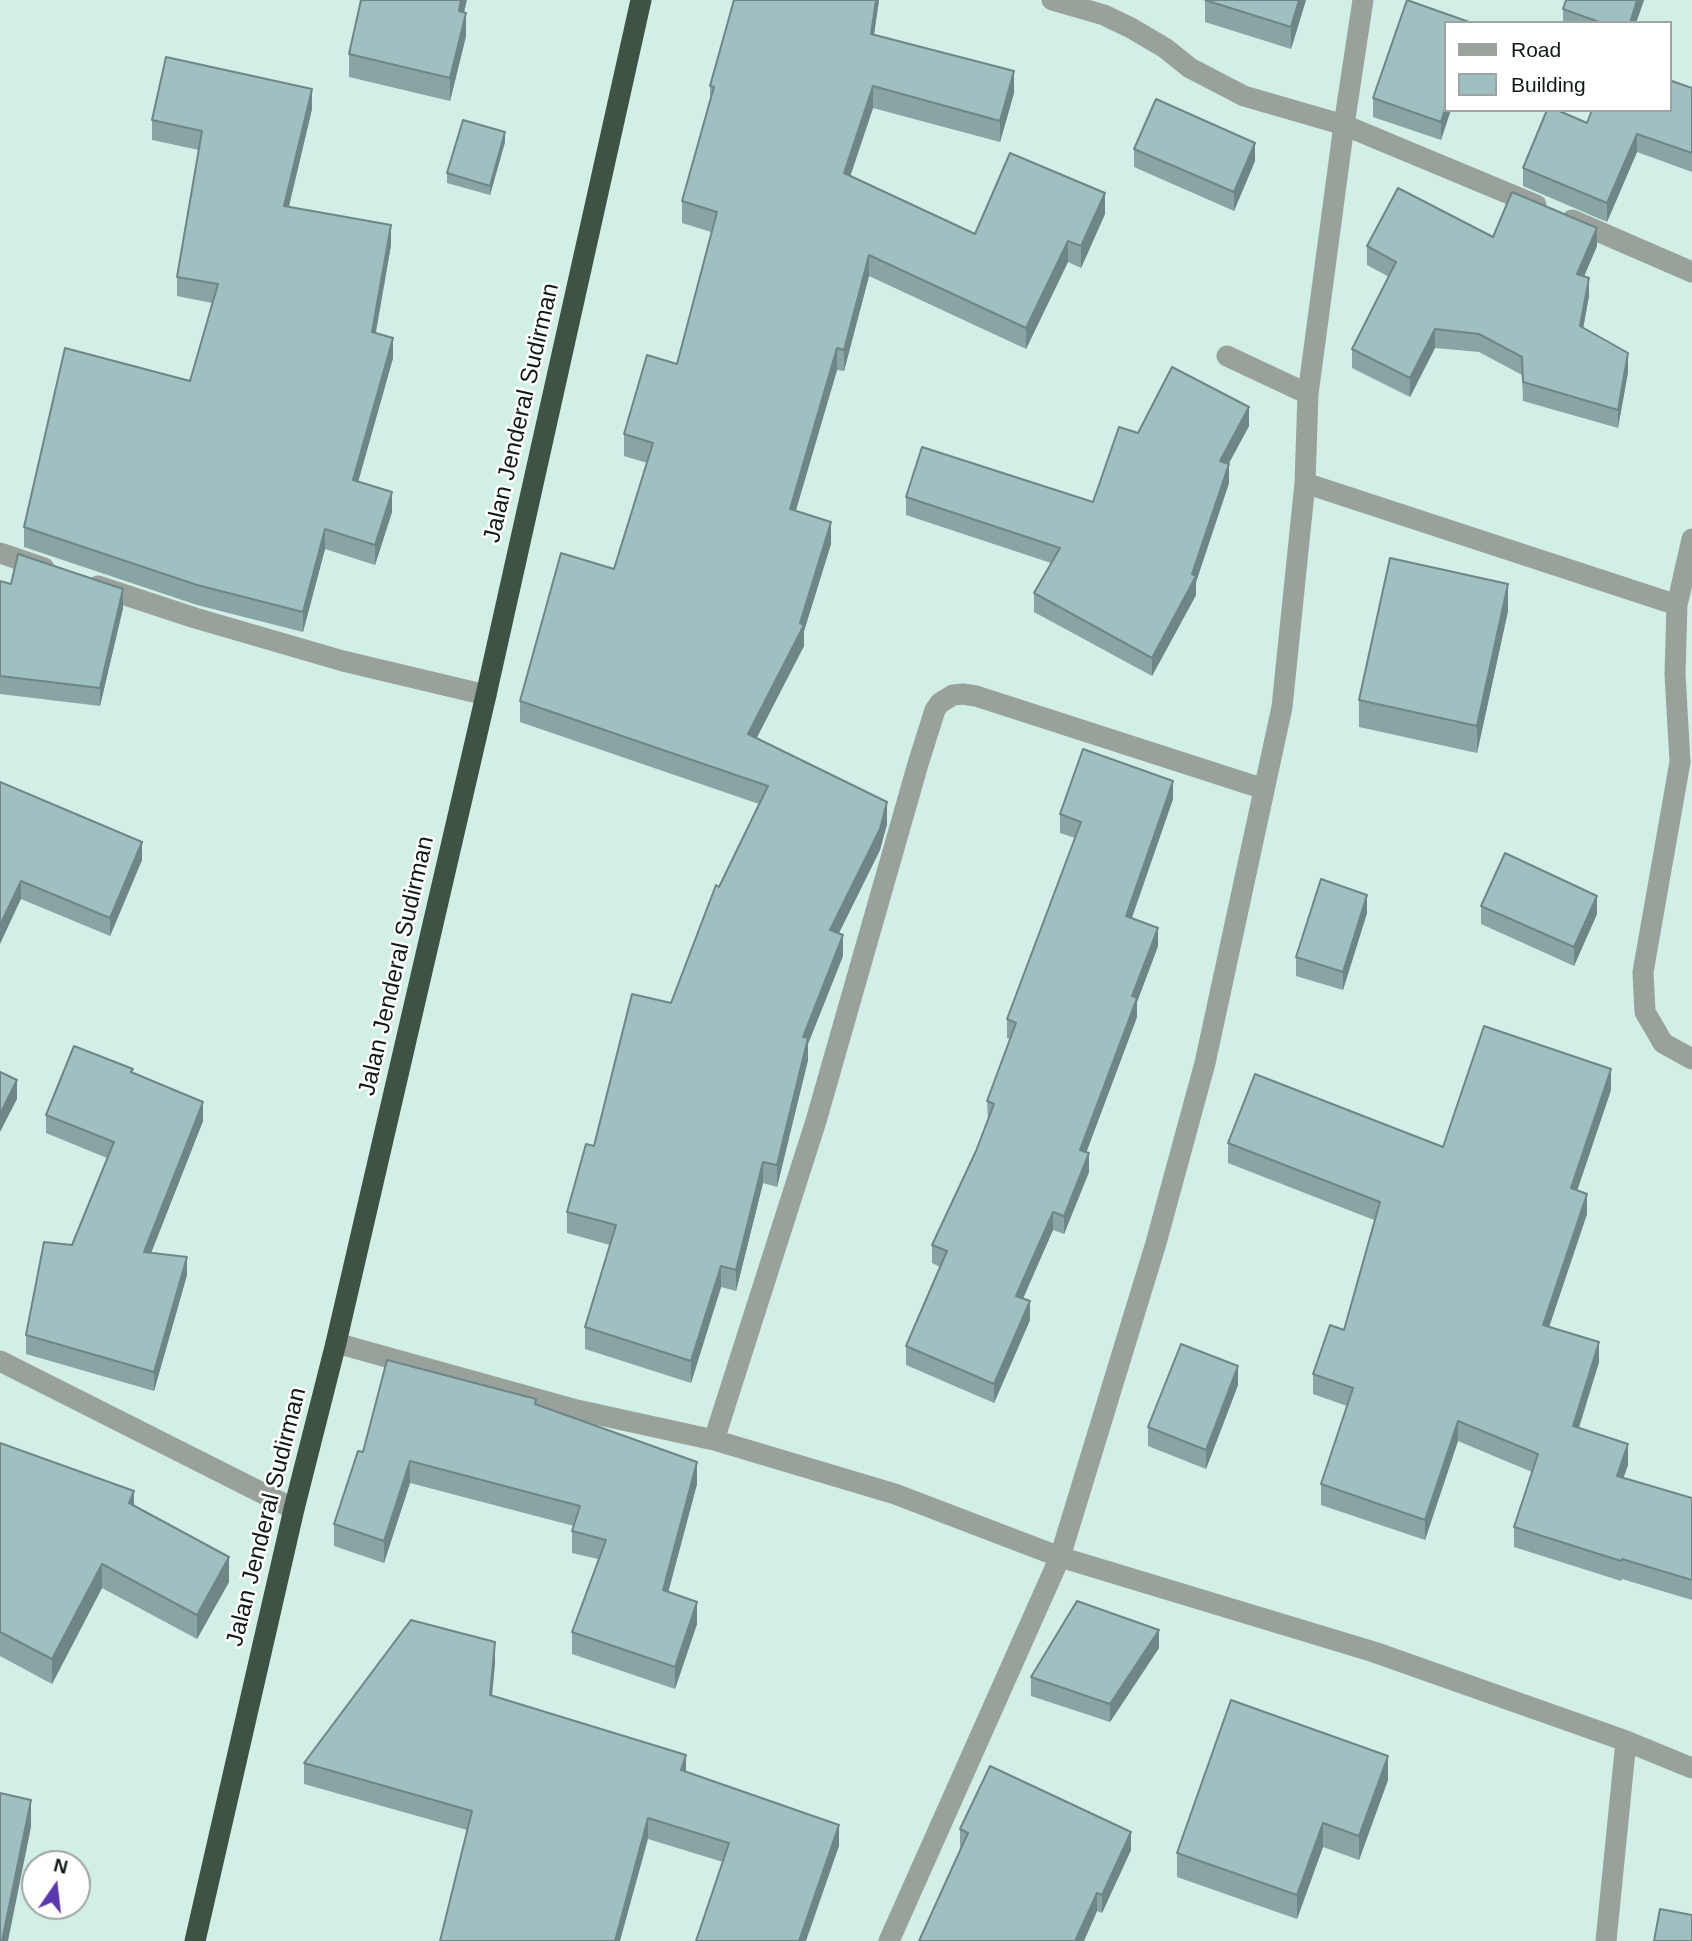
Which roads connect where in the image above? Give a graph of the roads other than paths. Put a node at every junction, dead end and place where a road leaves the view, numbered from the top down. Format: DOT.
graph roads {
  1 [pos="641,0"];
  2 [pos="1052,0"];
  3 [pos="1363,0"];
  4 [pos="1344,125"];
  5 [pos="1692,272"];
  6 [pos="1227,356"];
  7 [pos="1308,394"];
  8 [pos="1305,484"];
  9 [pos="1692,539"];
  10 [pos="0,553"];
  11 [pos="1677,605"];
  12 [pos="486,695"];
  13 [pos="1686,763"];
  14 [pos="1264,789"];
  15 [pos="1692,1059"];
  16 [pos="337,1343"];
  17 [pos="0,1361"];
  18 [pos="715,1440"];
  19 [pos="294,1509"];
  20 [pos="1060,1557"];
  21 [pos="1626,1741"];
  22 [pos="1692,1768"];
  23 [pos="195,1941"];
  24 [pos="889,1941"];
  25 [pos="1606,1941"];
  1 -- 12 [label="highway, Jalan Jenderal Sudirman"];
  2 -- 4 [label="street"];
  3 -- 4 [label="street"];
  4 -- 5 [label="street"];
  4 -- 7 [label="street"];
  6 -- 7 [label="street"];
  7 -- 8 [label="street"];
  8 -- 11 [label="street"];
  8 -- 14 [label="street"];
  9 -- 11 [label="street"];
  10 -- 12 [label="street"];
  11 -- 13 [label="street"];
  12 -- 16 [label="highway, Jalan Jenderal Sudirman"];
  13 -- 15 [label="street"];
  14 -- 18 [label="street"];
  14 -- 20 [label="street"];
  16 -- 18 [label="street"];
  16 -- 19 [label="highway, Jalan Jenderal Sudirman"];
  17 -- 19 [label="street"];
  18 -- 20 [label="street"];
  19 -- 23 [label="highway, Jalan Jenderal Sudirman"];
  20 -- 21 [label="street"];
  20 -- 24 [label="street"];
  21 -- 22 [label="street"];
  21 -- 25 [label="street"];
}
